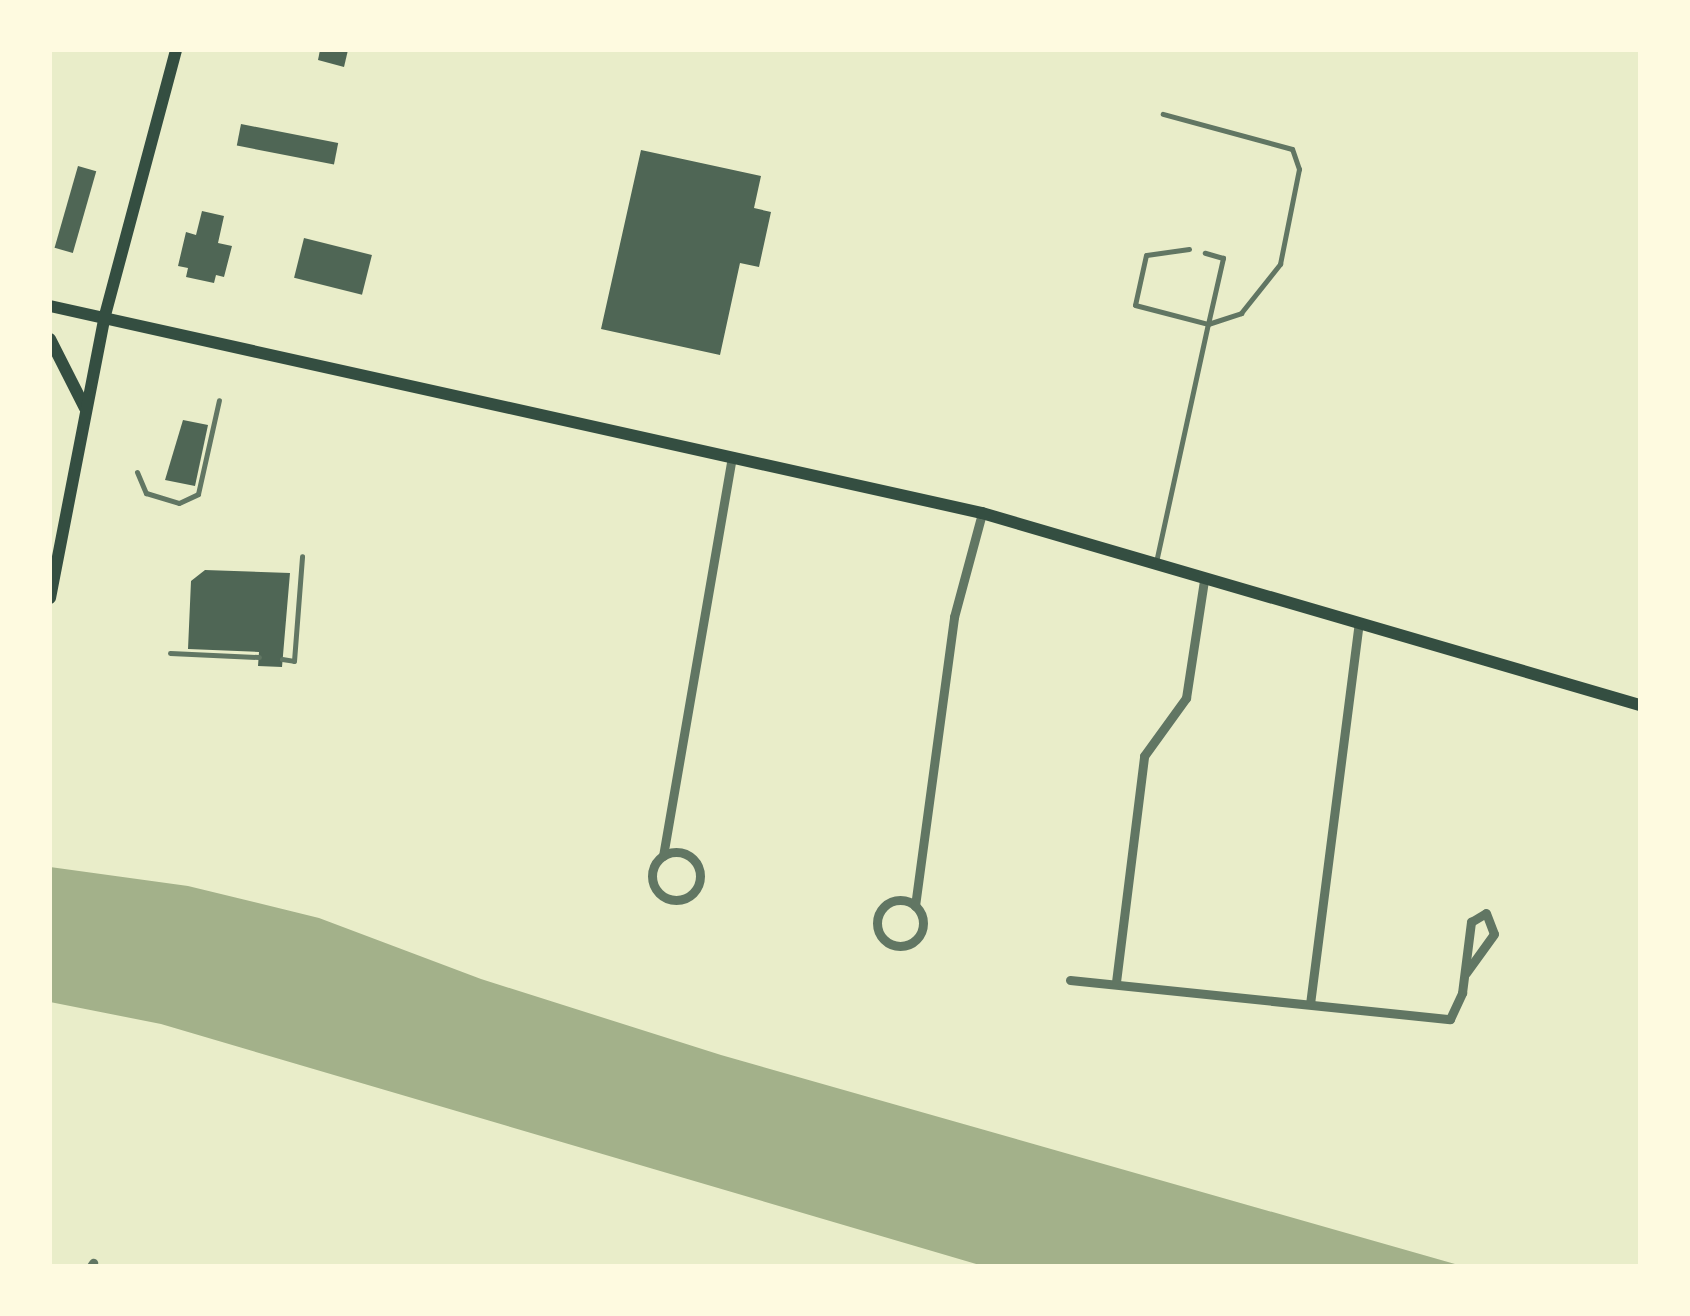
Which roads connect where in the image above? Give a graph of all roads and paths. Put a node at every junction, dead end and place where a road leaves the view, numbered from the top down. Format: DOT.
graph roads {
  1 [pos="176,50"];
  2 [pos="1163,114"];
  3 [pos="1189,250"];
  4 [pos="1205,253"];
  5 [pos="50,306"];
  6 [pos="104,319"];
  7 [pos="1208,324"];
  8 [pos="50,339"];
  9 [pos="220,400"];
  10 [pos="86,410"];
  11 [pos="733,454"];
  12 [pos="137,472"];
  13 [pos="982,513"];
  14 [pos="302,556"];
  15 [pos="1155,565"];
  16 [pos="1204,581"];
  17 [pos="50,598"];
  18 [pos="1359,622"];
  19 [pos="170,652"];
  20 [pos="259,657"];
  21 [pos="282,659"];
  22 [pos="1640,705"];
  23 [pos="663,856"];
  24 [pos="915,906"];
  25 [pos="1466,973"];
  26 [pos="1070,980"];
  27 [pos="1116,982"];
  28 [pos="1310,1004"];
  1 -- 6 [label="main road"];
  2 -- 7 [label="lane"];
  3 -- 7 [label="lane"];
  4 -- 7 [label="lane"];
  5 -- 6 [label="main road"];
  6 -- 10 [label="main road"];
  6 -- 11 [label="main road"];
  7 -- 15 [label="lane"];
  8 -- 10 [label="main road"];
  9 -- 12 [label="lane"];
  10 -- 17 [label="main road"];
  11 -- 13 [label="main road"];
  11 -- 23 [label="street"];
  13 -- 15 [label="main road"];
  13 -- 24 [label="street"];
  14 -- 21 [label="lane"];
  15 -- 16 [label="main road"];
  16 -- 18 [label="main road"];
  16 -- 27 [label="street"];
  18 -- 22 [label="main road"];
  18 -- 28 [label="street"];
  19 -- 20 [label="lane"];
  23 -- 23 [label="street"];
  24 -- 24 [label="street"];
  25 -- 25 [label="street"];
  25 -- 28 [label="street"];
  26 -- 27 [label="street"];
  27 -- 28 [label="street"];
}
